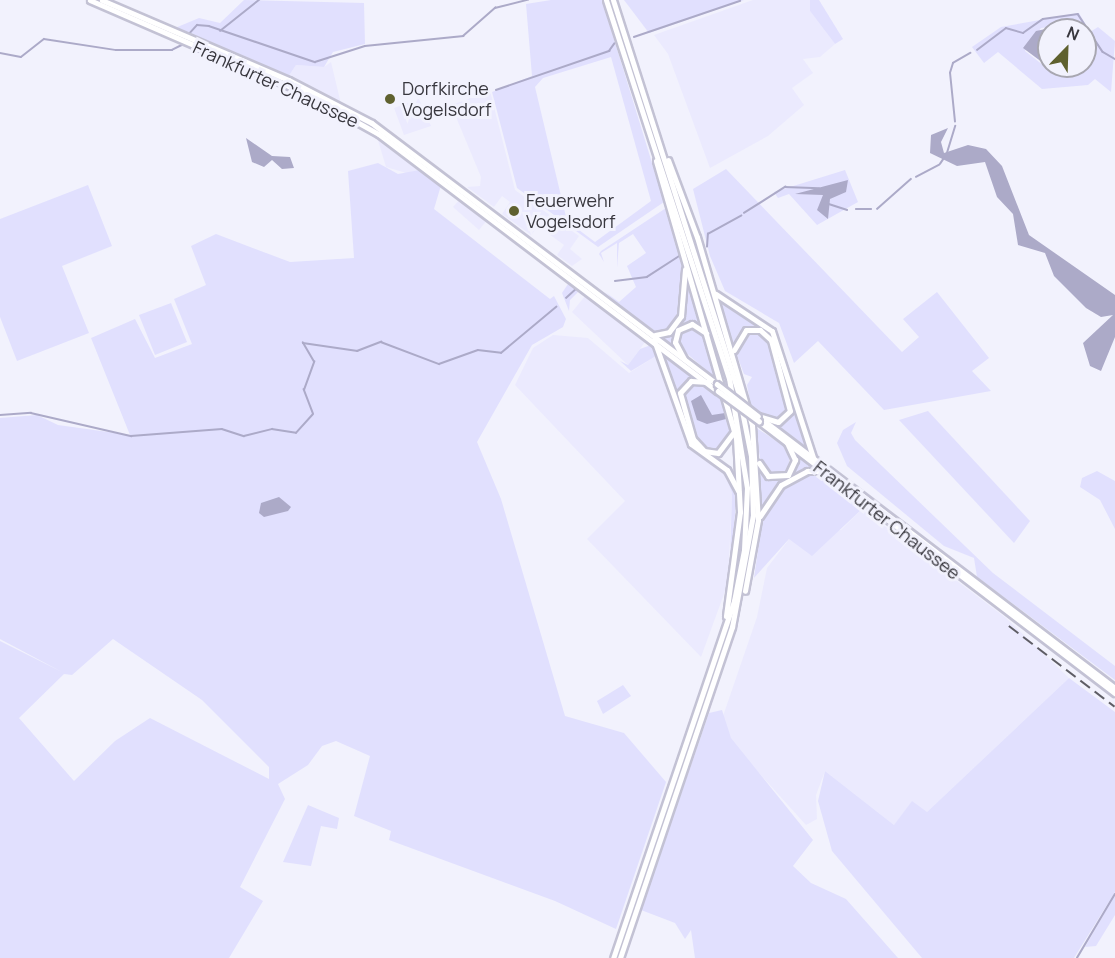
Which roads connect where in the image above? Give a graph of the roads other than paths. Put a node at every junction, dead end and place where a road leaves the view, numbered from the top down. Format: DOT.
graph roads {
  1 [pos="90,0"];
  2 [pos="102,0"];
  3 [pos="606,0"];
  4 [pos="613,0"];
  5 [pos="656,144"];
  6 [pos="685,265"];
  7 [pos="559,269"];
  8 [pos="569,274"];
  9 [pos="560,277"];
  10 [pos="713,290"];
  11 [pos="708,335"];
  12 [pos="655,337"];
  13 [pos="734,355"];
  14 [pos="684,358"];
  15 [pos="708,382"];
  16 [pos="758,418"];
  17 [pos="734,429"];
  18 [pos="787,443"];
  19 [pos="813,457"];
  20 [pos="757,458"];
  21 [pos="824,471"];
  22 [pos="740,495"];
  23 [pos="758,520"];
  24 [pos="740,600"];
  25 [pos="724,633"];
  26 [pos="1115,688"];
  27 [pos="1115,693"];
  28 [pos="613,958"];
  29 [pos="620,958"];
  1 -- 7 [label="main road, Frankfurter Chaussee"];
  2 -- 8 [label="main road, Frankfurter Chaussee"];
  3 -- 5 [label="highway"];
  4 -- 5 [label="highway"];
  5 -- 6 [label="highway"];
  5 -- 10 [label="highway"];
  5 -- 24 [label="highway"];
  5 -- 25 [label="highway"];
  6 -- 11 [label="highway"];
  6 -- 12 [label="highway"];
  7 -- 8 [label="main road, Frankfurter Chaussee"];
  7 -- 9 [label="main road"];
  8 -- 12 [label="main road, Frankfurter Chaussee"];
  10 -- 13 [label="highway"];
  10 -- 19 [label="highway"];
  11 -- 14 [label="highway"];
  11 -- 17 [label="highway"];
  12 -- 14 [label="main road, Frankfurter Chaussee"];
  12 -- 15 [label="main road, Frankfurter Chaussee"];
  12 -- 22 [label="highway"];
  13 -- 16 [label="highway"];
  13 -- 20 [label="highway"];
  14 -- 16 [label="main road, Frankfurter Chaussee, bridge"];
  15 -- 16 [label="main road, Frankfurter Chaussee, bridge"];
  15 -- 17 [label="highway"];
  16 -- 18 [label="main road, Frankfurter Chaussee"];
  16 -- 19 [label="main road, Frankfurter Chaussee"];
  17 -- 22 [label="highway"];
  18 -- 20 [label="highway"];
  18 -- 21 [label="main road, Frankfurter Chaussee"];
  19 -- 26 [label="main road, Frankfurter Chaussee"];
  20 -- 23 [label="highway"];
  21 -- 23 [label="highway"];
  21 -- 27 [label="main road, Frankfurter Chaussee"];
  22 -- 25 [label="highway"];
  23 -- 24 [label="highway"];
  24 -- 29 [label="highway"];
  25 -- 28 [label="highway"];
}
